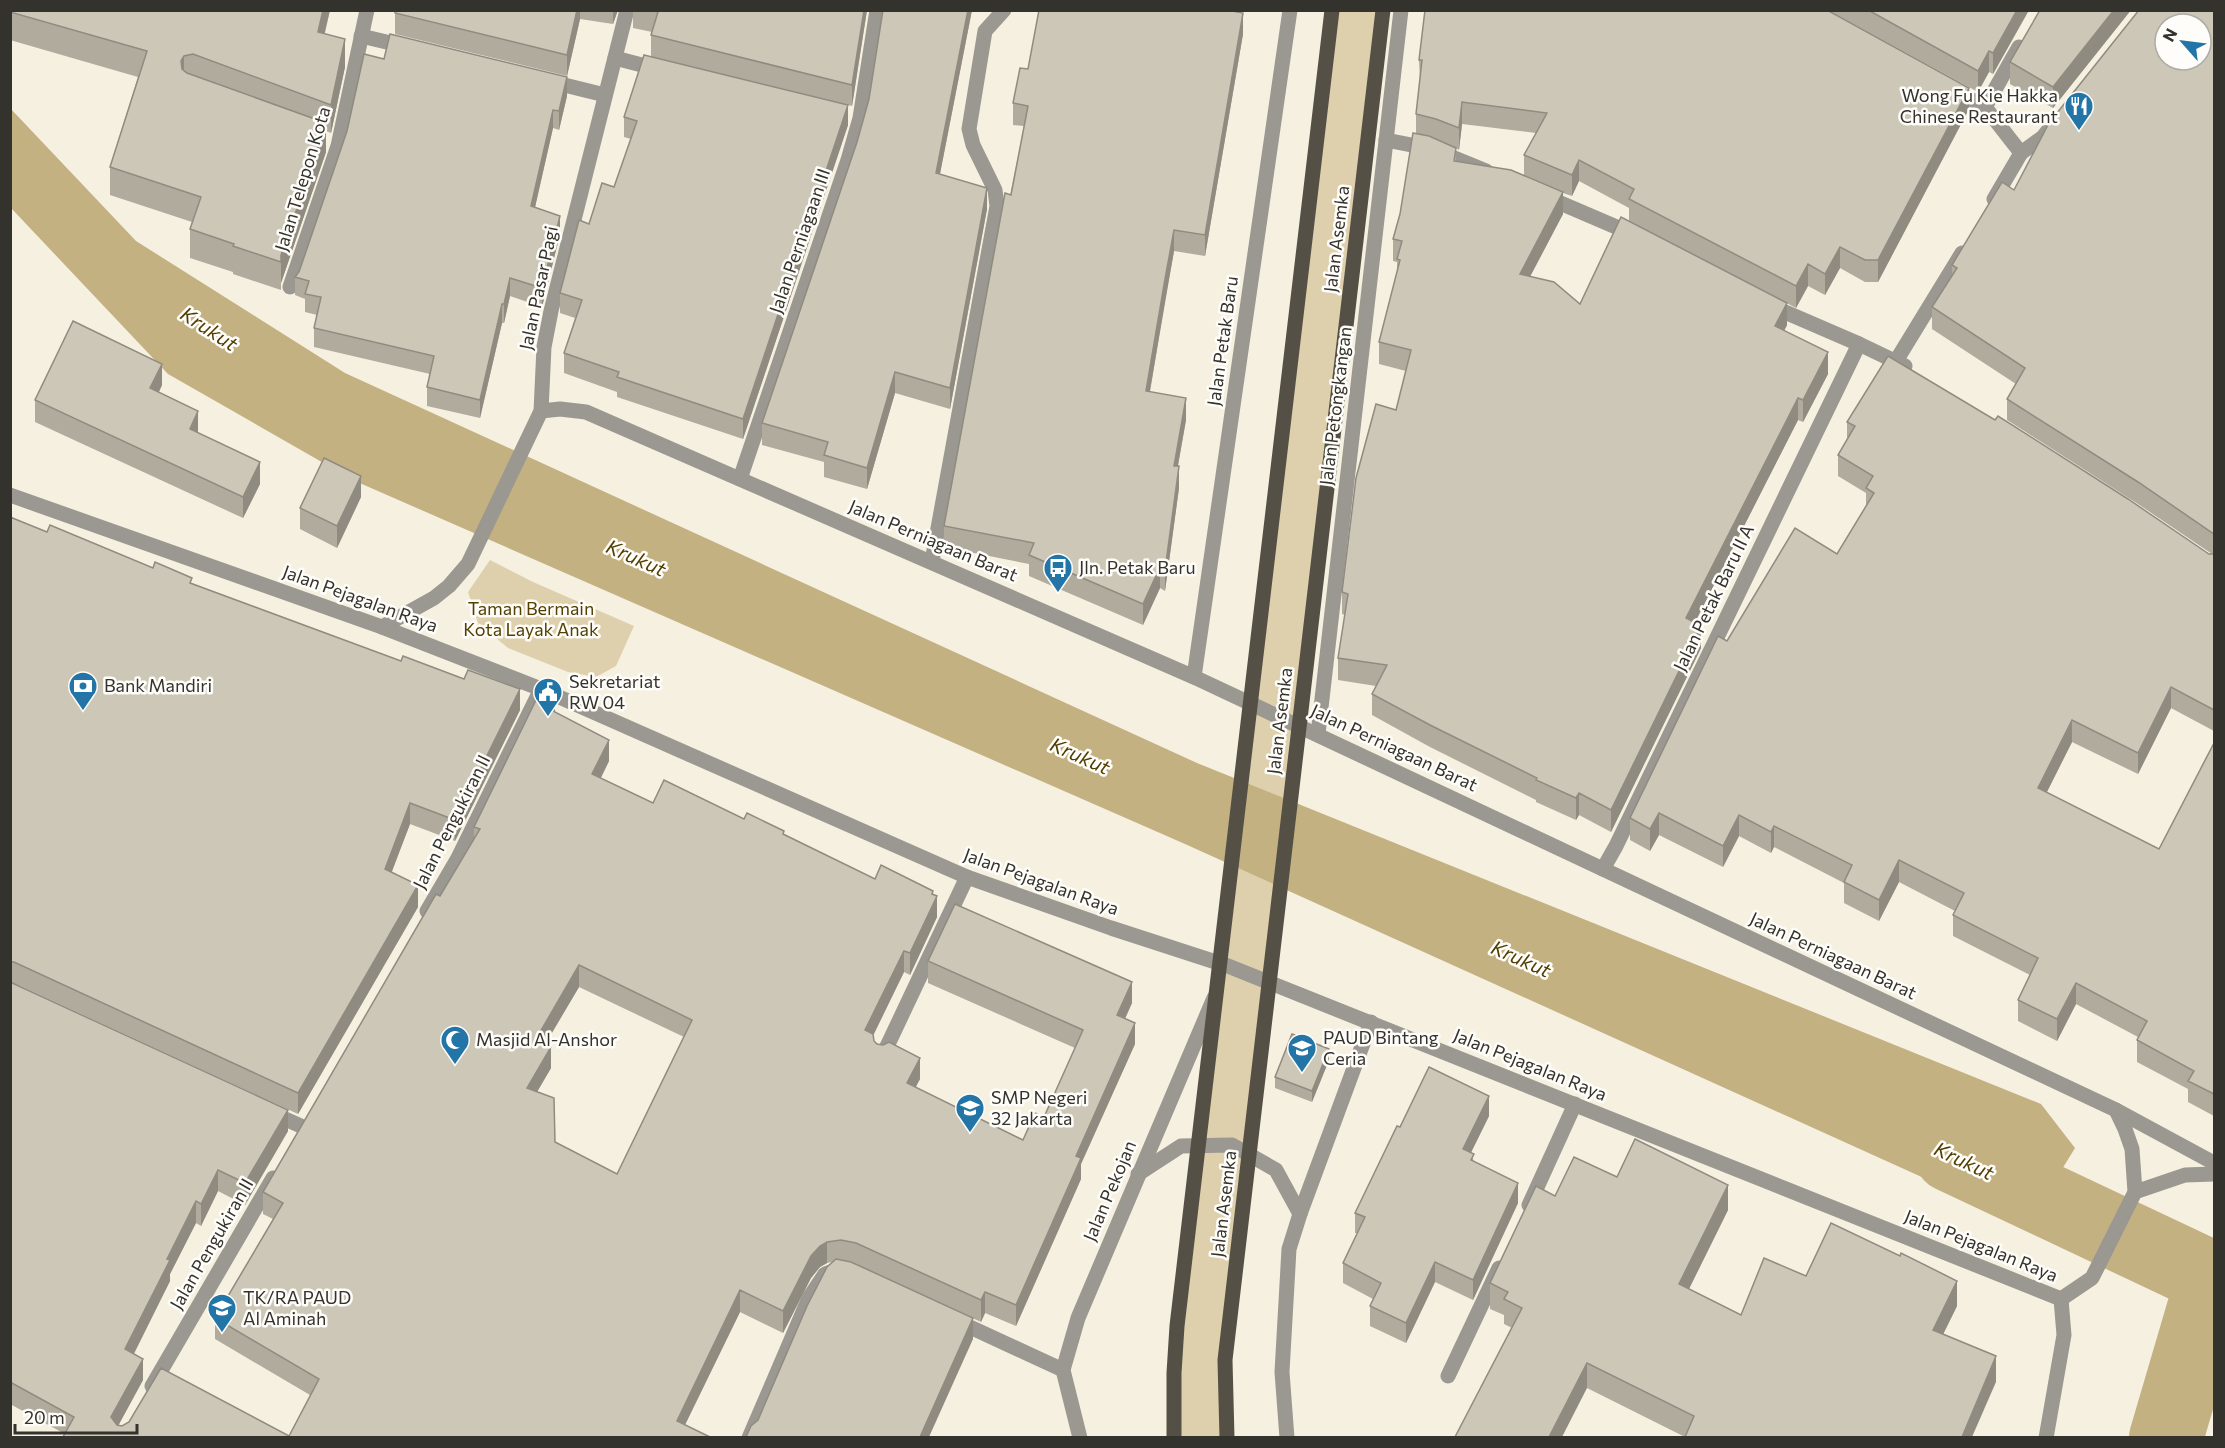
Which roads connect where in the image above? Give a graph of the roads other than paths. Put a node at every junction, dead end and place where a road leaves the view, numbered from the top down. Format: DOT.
graph roads {
  1 [pos="367,10"];
  2 [pos="627,10"];
  3 [pos="877,10"];
  4 [pos="1004,10"];
  5 [pos="1290,10"];
  6 [pos="1332,10"];
  7 [pos="1383,10"];
  8 [pos="1401,10"];
  9 [pos="2030,30"];
  10 [pos="361,36"];
  11 [pos="419,50"];
  12 [pos="615,58"];
  13 [pos="671,72"];
  14 [pos="535,77"];
  15 [pos="1943,84"];
  16 [pos="605,94"];
  17 [pos="1985,107"];
  18 [pos="2065,109"];
  19 [pos="1386,140"];
  20 [pos="2021,153"];
  21 [pos="1499,177"];
  22 [pos="1532,190"];
  23 [pos="1986,213"];
  24 [pos="1968,242"];
  25 [pos="1652,244"];
  26 [pos="290,287"];
  27 [pos="1756,299"];
  28 [pos="1859,344"];
  29 [pos="1896,361"];
  30 [pos="1916,374"];
  31 [pos="541,411"];
  32 [pos="740,479"];
  33 [pos="10,495"];
  34 [pos="932,561"];
  35 [pos="382,627"];
  36 [pos="1194,677"];
  37 [pos="541,689"];
  38 [pos="1318,734"];
  39 [pos="1603,869"];
  40 [pos="967,877"];
  41 [pos="422,920"];
  42 [pos="1228,966"];
  43 [pos="1371,1022"];
  44 [pos="882,1056"];
  45 [pos="1575,1104"];
  46 [pos="259,1107"];
  47 [pos="2115,1110"];
  48 [pos="303,1127"];
  49 [pos="2214,1162"];
  50 [pos="278,1169"];
  51 [pos="1138,1174"];
  52 [pos="2214,1174"];
  53 [pos="2133,1197"];
  54 [pos="1300,1214"];
  55 [pos="1523,1218"];
  56 [pos="1508,1249"];
  57 [pos="854,1274"];
  58 [pos="2061,1299"];
  59 [pos="948,1317"];
  60 [pos="1063,1370"];
  61 [pos="1448,1376"];
  62 [pos="146,1396"];
  63 [pos="749,1437"];
  64 [pos="1080,1437"];
  65 [pos="1174,1437"];
  66 [pos="1227,1437"];
  67 [pos="1287,1437"];
  68 [pos="2046,1437"];
  1 -- 10 [label="street, Jalan Telepon Kota"];
  2 -- 12 [label="street, Jalan Pasar Pagi"];
  3 -- 32 [label="street, Jalan Perniagaan III"];
  4 -- 34 [label="street"];
  5 -- 36 [label="street, Jalan Petak Baru"];
  6 -- 65 [label="main road, Jalan Asemka"];
  7 -- 66 [label="main road, Jalan Asemka"];
  8 -- 19 [label="street, Jalan Petongkangan"];
  9 -- 17 [label="street"];
  10 -- 11 [label="street"];
  10 -- 26 [label="street, Jalan Telepon Kota"];
  12 -- 13 [label="street"];
  12 -- 16 [label="street, Jalan Pasar Pagi"];
  14 -- 16 [label="street"];
  15 -- 17 [label="street"];
  16 -- 31 [label="street, Jalan Pasar Pagi"];
  17 -- 20 [label="street"];
  18 -- 20 [label="street"];
  19 -- 21 [label="street"];
  19 -- 38 [label="street, Jalan Petongkangan"];
  20 -- 23 [label="street"];
  22 -- 25 [label="street"];
  24 -- 29 [label="street"];
  27 -- 28 [label="street"];
  28 -- 29 [label="street"];
  28 -- 39 [label="street, Jalan Petak Baru II A"];
  29 -- 30 [label="street"];
  31 -- 32 [label="street, Jalan Perniagaan Barat"];
  31 -- 35 [label="street, Jalan Pasar Pagi"];
  32 -- 34 [label="street, Jalan Perniagaan Barat"];
  33 -- 35 [label="street, Jalan Pejagalan Raya"];
  34 -- 36 [label="street, Jalan Perniagaan Barat"];
  35 -- 37 [label="street, Jalan Pejagalan Raya"];
  36 -- 38 [label="street, Jalan Perniagaan Barat"];
  37 -- 40 [label="street, Jalan Pejagalan Raya"];
  37 -- 41 [label="street, Jalan Pengukiran II"];
  38 -- 39 [label="street, Jalan Perniagaan Barat"];
  39 -- 47 [label="street, Jalan Perniagaan Barat"];
  40 -- 42 [label="street, Jalan Pejagalan Raya"];
  40 -- 44 [label="street"];
  42 -- 43 [label="street, Jalan Pejagalan Raya"];
  42 -- 51 [label="street, Jalan Pekojan"];
  43 -- 45 [label="street, Jalan Pejagalan Raya"];
  43 -- 54 [label="street"];
  45 -- 55 [label="street"];
  45 -- 58 [label="street, Jalan Pejagalan Raya"];
  46 -- 48 [label="street"];
  47 -- 49 [label="street, Jalan Perniagaan Barat"];
  47 -- 53 [label="street"];
  50 -- 62 [label="street, Jalan Pengukiran II"];
  51 -- 54 [label="street"];
  51 -- 60 [label="street, Jalan Pekojan"];
  52 -- 53 [label="street"];
  53 -- 58 [label="street"];
  54 -- 67 [label="street"];
  56 -- 61 [label="street"];
  57 -- 63 [label="street"];
  58 -- 68 [label="street"];
  59 -- 60 [label="street"];
  60 -- 64 [label="street"];
}
